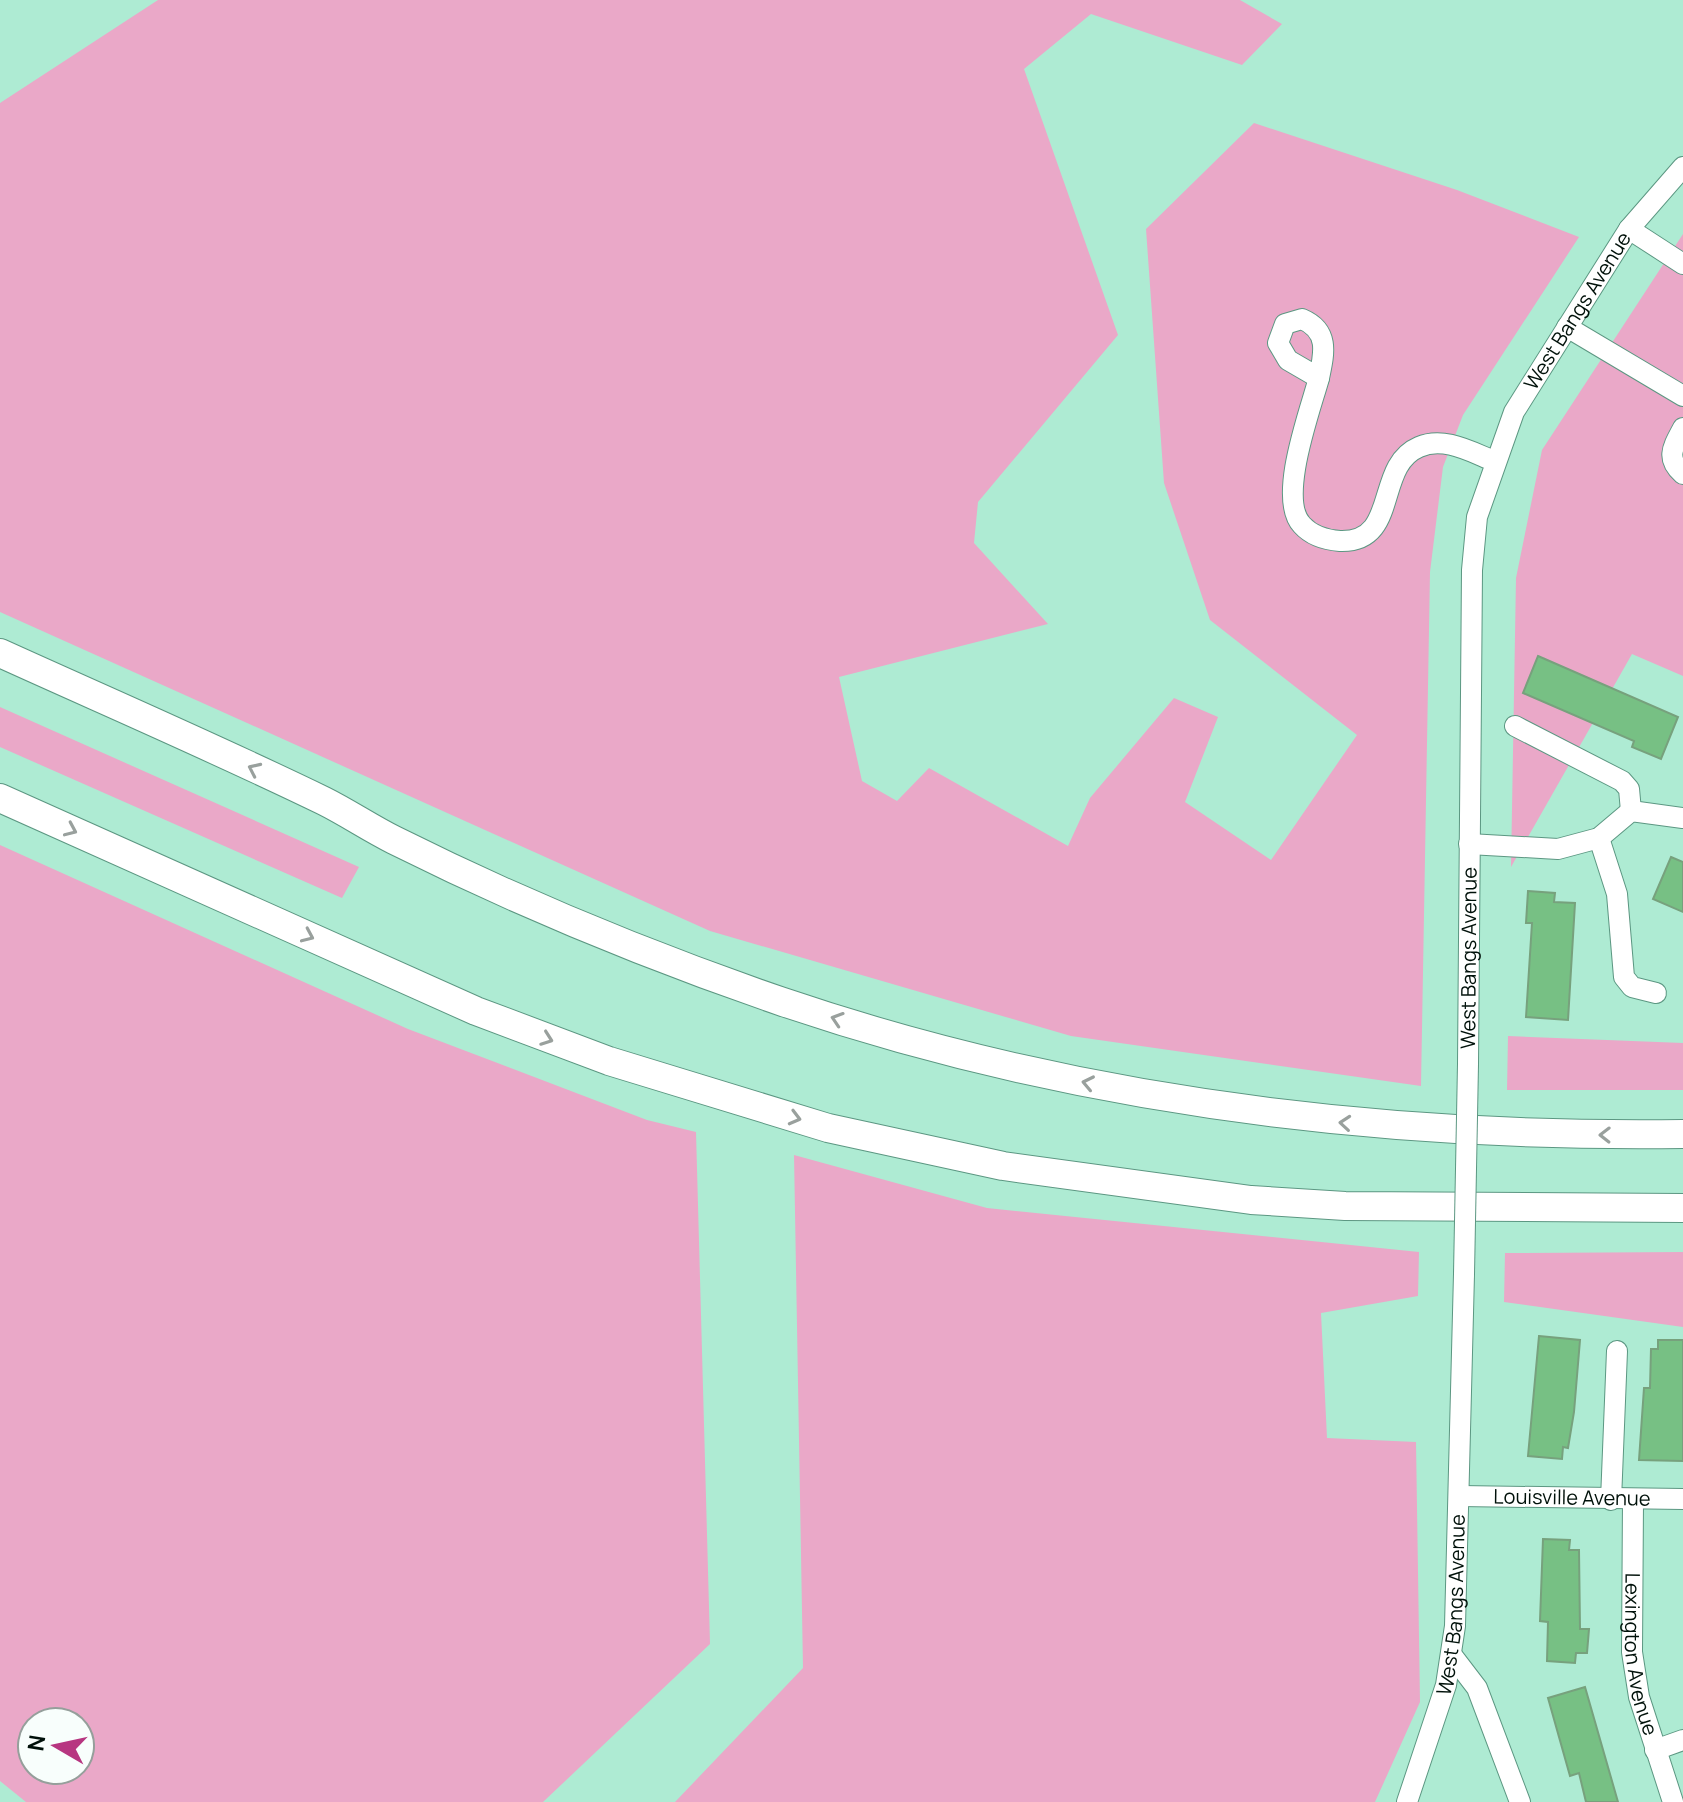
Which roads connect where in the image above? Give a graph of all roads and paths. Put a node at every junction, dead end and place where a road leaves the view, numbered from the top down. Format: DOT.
graph roads {
  1 [pos="1683,167"];
  2 [pos="1629,229"];
  3 [pos="1683,264"];
  4 [pos="1567,327"];
  5 [pos="1319,378"];
  6 [pos="1683,396"];
  7 [pos="1683,428"];
  8 [pos="1494,461"];
  9 [pos="1683,474"];
  10 [pos="0,653"];
  11 [pos="1515,726"];
  12 [pos="0,798"];
  13 [pos="1631,811"];
  14 [pos="1683,818"];
  15 [pos="1599,838"];
  16 [pos="1469,844"];
  17 [pos="1656,993"];
  18 [pos="1683,1134"];
  19 [pos="1683,1208"];
  20 [pos="1617,1351"];
  21 [pos="1460,1496"];
  22 [pos="1683,1499"];
  23 [pos="1611,1500"];
  24 [pos="1633,1501"];
  25 [pos="1451,1654"];
  26 [pos="1683,1740"];
  27 [pos="1655,1750"];
  28 [pos="1407,1802"];
  29 [pos="1520,1802"];
  30 [pos="1673,1802"];
  1 -- 2 [label="street, West Bangs Avenue"];
  2 -- 3 [label="street"];
  2 -- 4 [label="street, West Bangs Avenue"];
  4 -- 6 [label="street"];
  4 -- 8 [label="street, West Bangs Avenue"];
  5 -- 8 [label="street"];
  7 -- 9 [label="street"];
  8 -- 16 [label="street, West Bangs Avenue"];
  18 -- 10 [label="highway, one-way"];
  11 -- 13 [label="street"];
  12 -- 19 [label="highway, one-way"];
  13 -- 14 [label="street"];
  13 -- 15 [label="street"];
  15 -- 16 [label="street"];
  15 -- 17 [label="street"];
  16 -- 21 [label="street, West Bangs Avenue, bridge"];
  20 -- 23 [label="street"];
  21 -- 23 [label="street, Louisville Avenue"];
  21 -- 25 [label="street, West Bangs Avenue"];
  22 -- 24 [label="street, Louisville Avenue"];
  23 -- 24 [label="street, Louisville Avenue"];
  24 -- 27 [label="street, Lexington Avenue"];
  25 -- 28 [label="street, West Bangs Avenue"];
  25 -- 29 [label="street"];
  26 -- 27 [label="street"];
  27 -- 30 [label="street, Lexington Avenue"];
}
